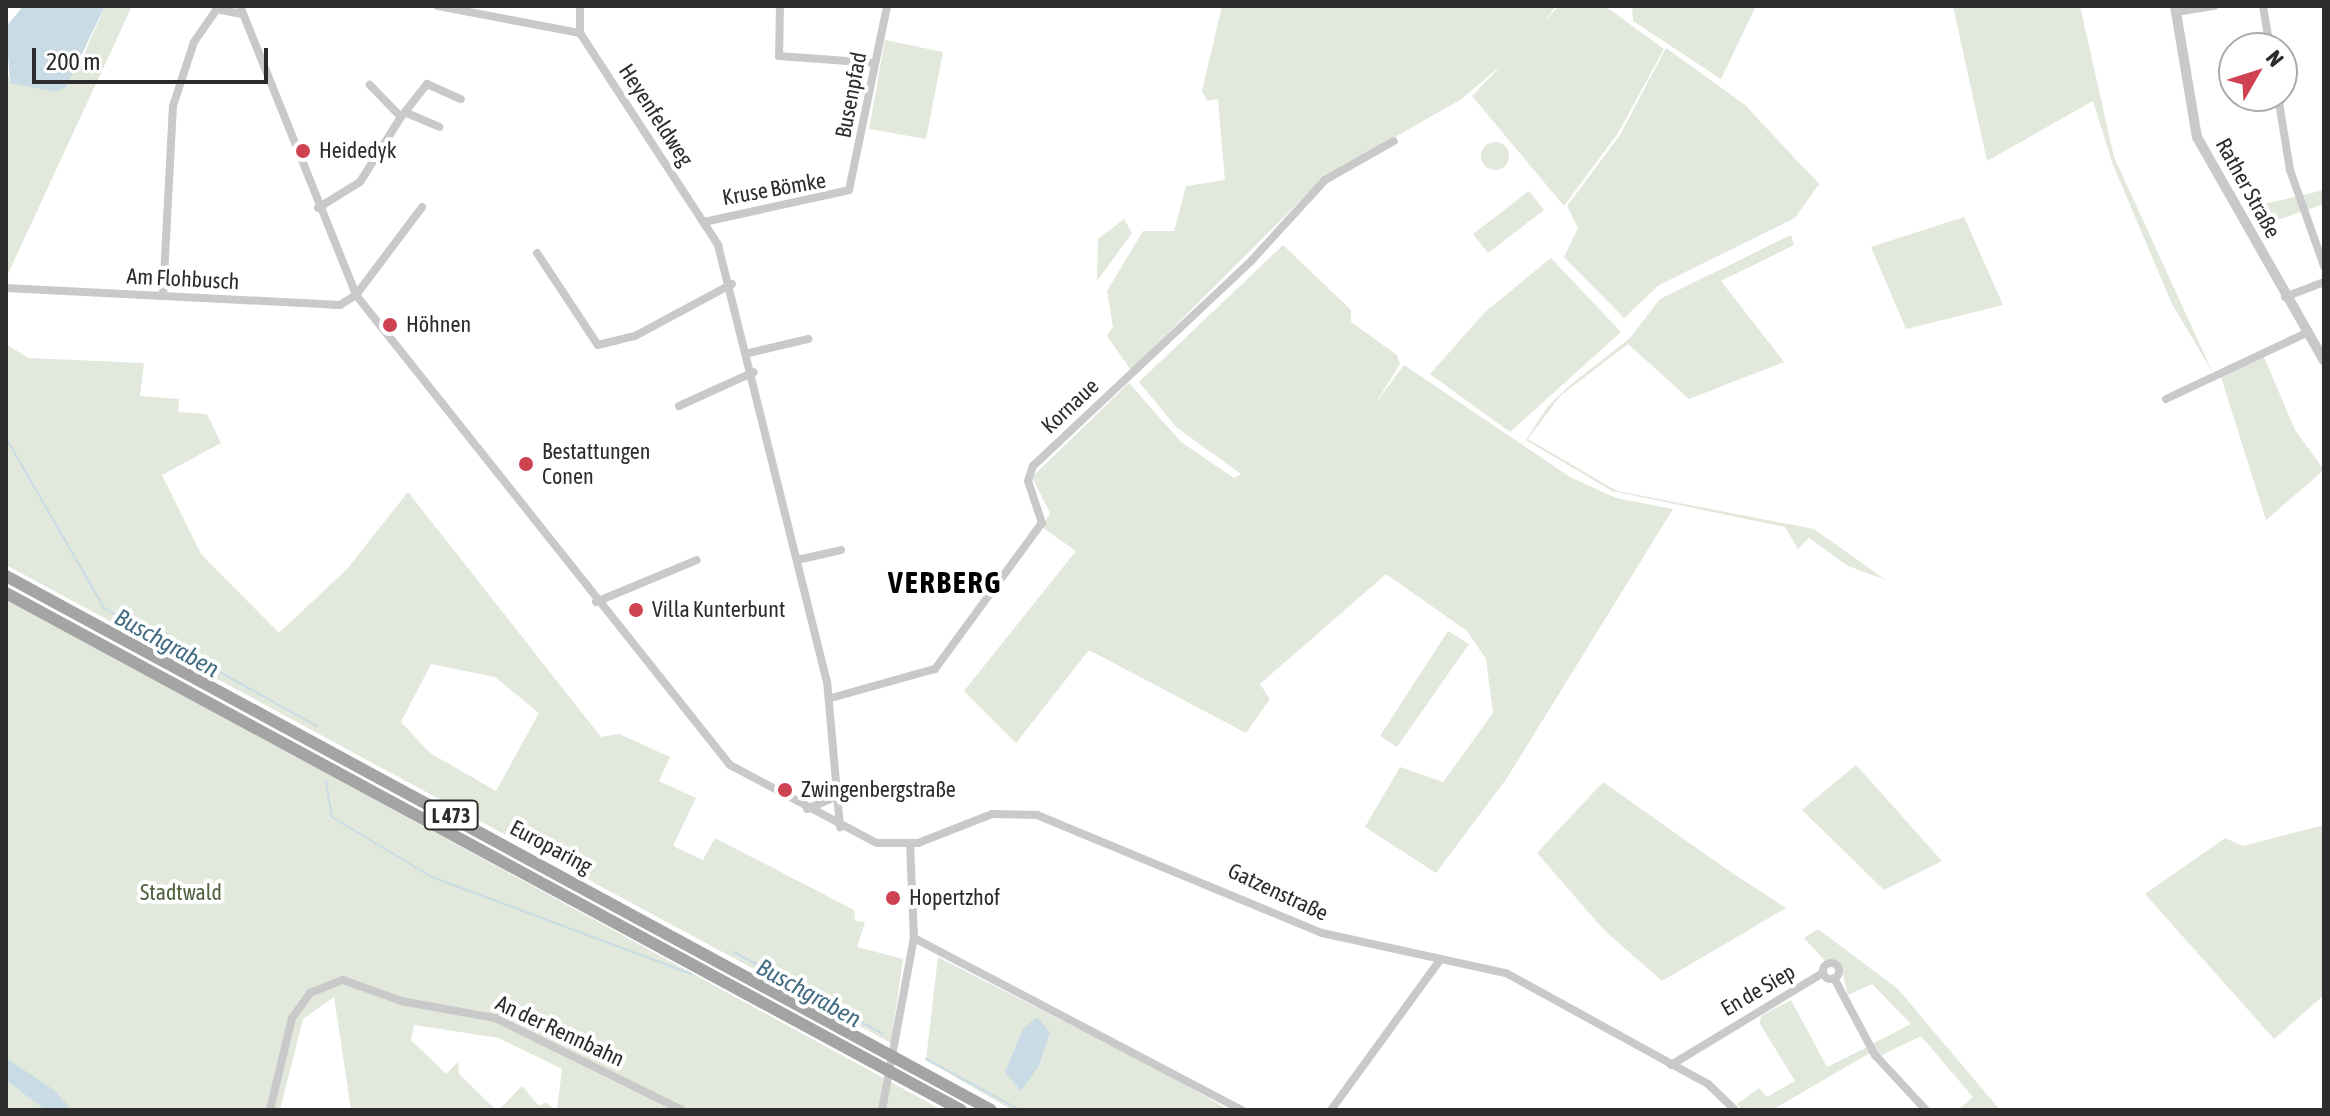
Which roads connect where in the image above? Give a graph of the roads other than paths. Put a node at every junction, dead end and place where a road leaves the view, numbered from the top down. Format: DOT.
graph roads {
  1 [pos="240,6"];
  2 [pos="438,6"];
  3 [pos="580,6"];
  4 [pos="780,6"];
  5 [pos="887,6"];
  6 [pos="2215,6"];
  7 [pos="2263,6"];
  8 [pos="218,8"];
  9 [pos="2176,9"];
  10 [pos="244,16"];
  11 [pos="2267,32"];
  12 [pos="580,33"];
  13 [pos="875,63"];
  14 [pos="370,85"];
  15 [pos="461,99"];
  16 [pos="2281,112"];
  17 [pos="405,115"];
  18 [pos="439,127"];
  19 [pos="1394,141"];
  20 [pos="849,190"];
  21 [pos="422,207"];
  22 [pos="318,208"];
  23 [pos="704,222"];
  24 [pos="537,253"];
  25 [pos="2324,266"];
  26 [pos="2324,282"];
  27 [pos="732,284"];
  28 [pos="6,288"];
  29 [pos="356,295"];
  30 [pos="163,296"];
  31 [pos="2285,297"];
  32 [pos="2306,333"];
  33 [pos="808,339"];
  34 [pos="749,353"];
  35 [pos="2324,361"];
  36 [pos="754,372"];
  37 [pos="2166,399"];
  38 [pos="679,406"];
  39 [pos="841,550"];
  40 [pos="697,560"];
  41 [pos="797,560"];
  42 [pos="6,576"];
  43 [pos="6,593"];
  44 [pos="596,602"];
  45 [pos="831,698"];
  46 [pos="837,796"];
  47 [pos="807,809"];
  48 [pos="840,827"];
  49 [pos="910,844"];
  50 [pos="914,938"];
  51 [pos="1440,960"];
  52 [pos="1823,973"];
  53 [pos="1834,978"];
  54 [pos="894,1057"];
  55 [pos="1671,1065"];
  56 [pos="890,1071"];
  57 [pos="270,1110"];
  58 [pos="682,1110"];
  59 [pos="882,1110"];
  60 [pos="961,1110"];
  61 [pos="991,1110"];
  62 [pos="1242,1110"];
  63 [pos="1331,1110"];
  64 [pos="1735,1110"];
  65 [pos="1926,1110"];
  1 -- 10 [label="street"];
  2 -- 12 [label="street"];
  3 -- 12 [label="street"];
  4 -- 13 [label="street"];
  5 -- 13 [label="street, Busenpfad"];
  6 -- 9 [label="street"];
  7 -- 11 [label="street"];
  8 -- 10 [label="street"];
  8 -- 30 [label="street"];
  9 -- 31 [label="street, Rather Straße"];
  10 -- 22 [label="street"];
  12 -- 23 [label="street, Heyenfeldweg"];
  13 -- 20 [label="street, Busenpfad"];
  14 -- 17 [label="street"];
  15 -- 17 [label="street"];
  16 -- 25 [label="street"];
  17 -- 18 [label="street"];
  17 -- 22 [label="street"];
  19 -- 45 [label="street, Kornaue"];
  20 -- 23 [label="street, Kruse Bömke"];
  21 -- 29 [label="street"];
  22 -- 29 [label="street"];
  23 -- 27 [label="street, Heyenfeldweg"];
  24 -- 27 [label="street"];
  26 -- 31 [label="street"];
  27 -- 34 [label="street, Heyenfeldweg"];
  28 -- 30 [label="street, Am Flohbusch"];
  29 -- 30 [label="street, Am Flohbusch"];
  29 -- 44 [label="street"];
  31 -- 32 [label="street, Rather Straße"];
  32 -- 35 [label="street, Rather Straße"];
  32 -- 37 [label="street"];
  33 -- 34 [label="street"];
  34 -- 36 [label="street, Heyenfeldweg"];
  36 -- 38 [label="street"];
  36 -- 41 [label="street, Heyenfeldweg"];
  39 -- 41 [label="street"];
  40 -- 44 [label="street"];
  41 -- 45 [label="street, Heyenfeldweg"];
  42 -- 54 [label="main road, Europaring / L 473"];
  43 -- 56 [label="main road, Europaring / L 473"];
  44 -- 47 [label="street"];
  45 -- 46 [label="street, Heyenfeldweg"];
  46 -- 47 [label="street"];
  46 -- 48 [label="street, Heyenfeldweg"];
  47 -- 48 [label="street"];
  48 -- 49 [label="street, Gatzenstraße"];
  49 -- 50 [label="street"];
  49 -- 51 [label="street, Gatzenstraße"];
  50 -- 54 [label="street"];
  50 -- 62 [label="street"];
  51 -- 55 [label="street, Gatzenstraße"];
  51 -- 63 [label="street"];
  52 -- 53 [label="street, En de Siep"];
  52 -- 53 [label="street, En de Siep"];
  52 -- 55 [label="street, En de Siep"];
  53 -- 65 [label="street"];
  54 -- 56 [label="street"];
  54 -- 61 [label="main road, Europaring / L 473"];
  55 -- 64 [label="street, Gatzenstraße"];
  56 -- 59 [label="street"];
  56 -- 60 [label="main road, Europaring / L 473"];
  57 -- 58 [label="street, An der Rennbahn"];
}
